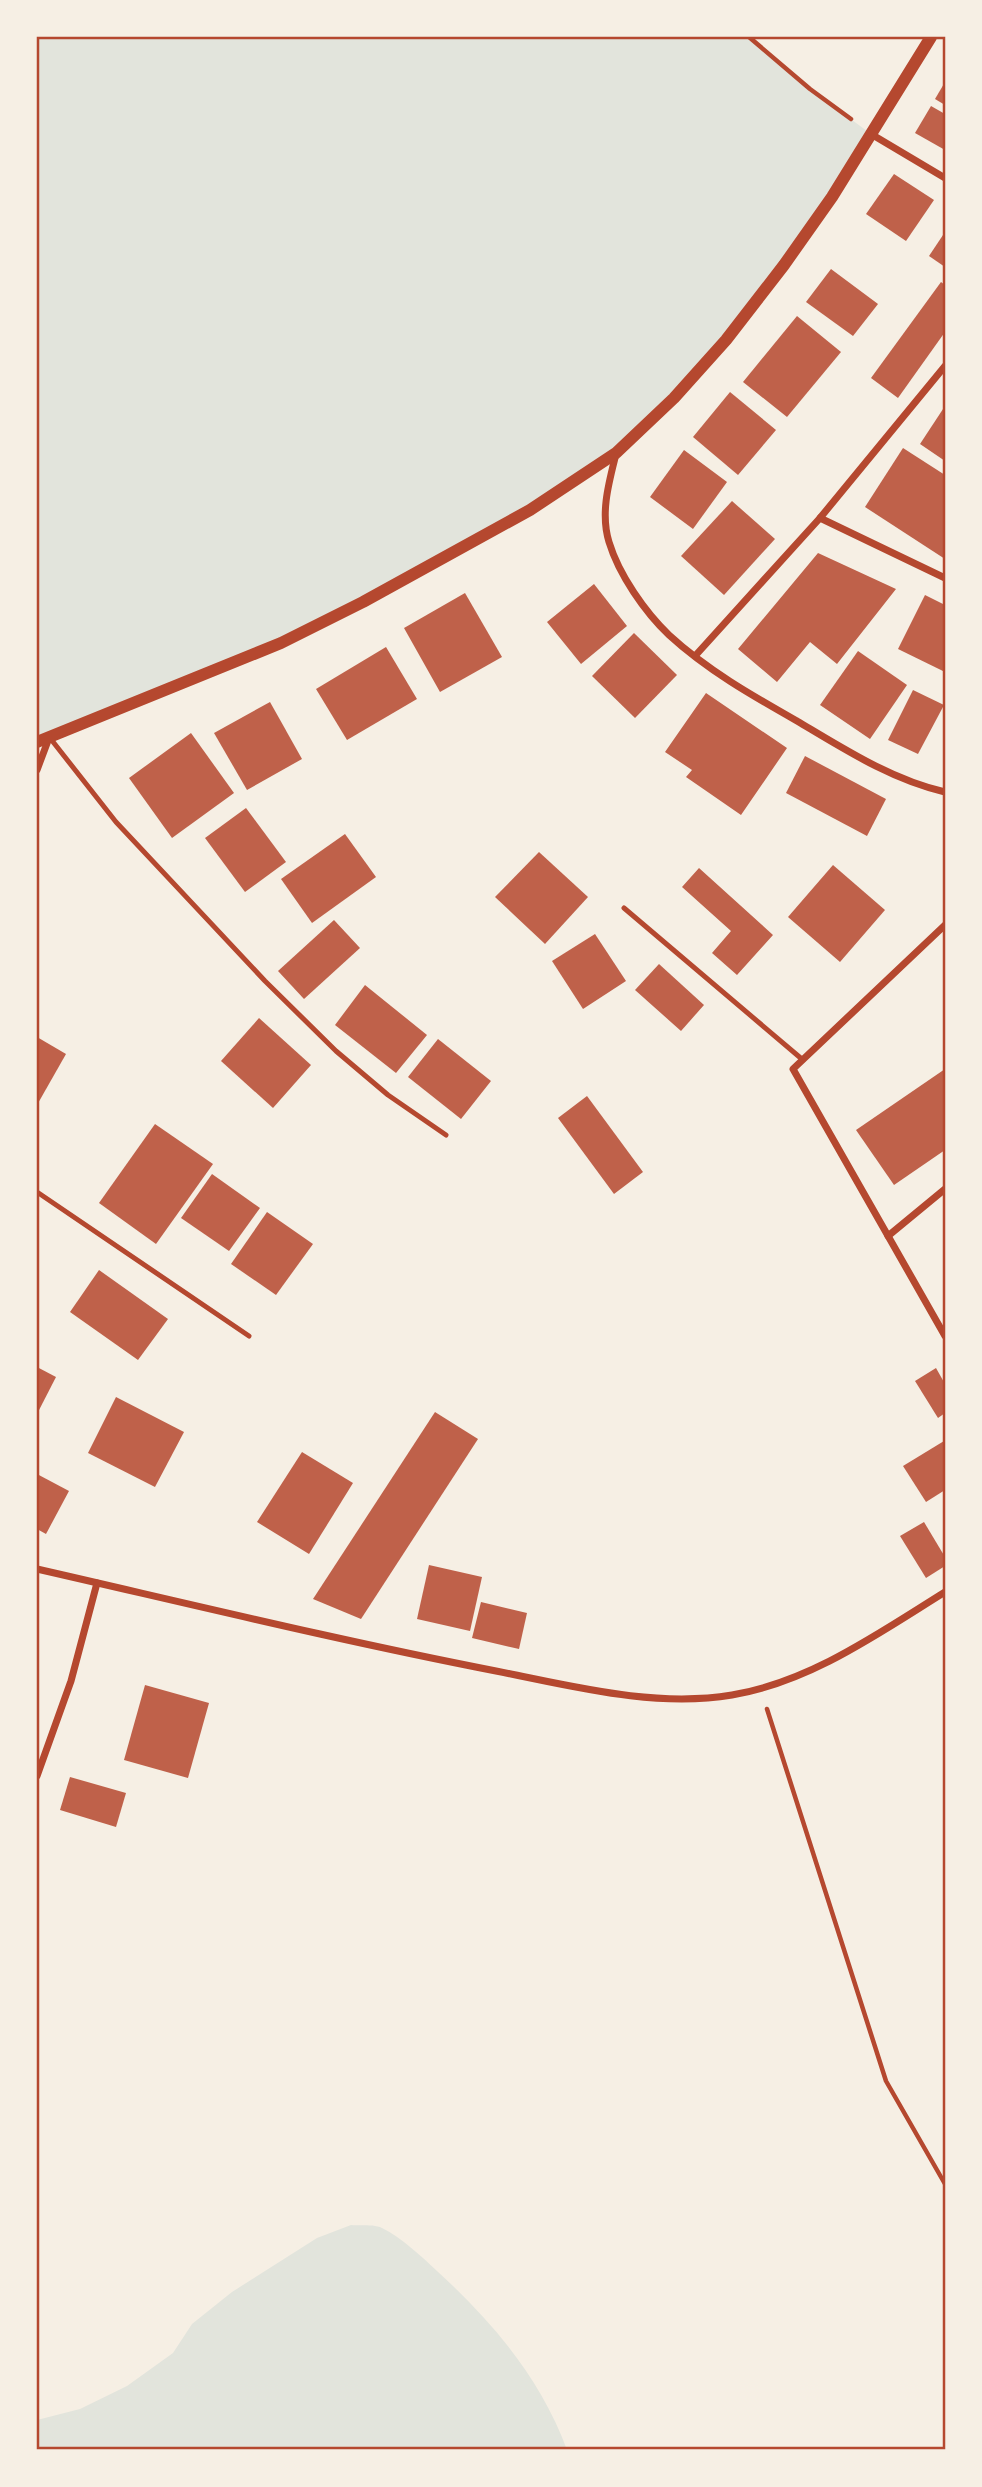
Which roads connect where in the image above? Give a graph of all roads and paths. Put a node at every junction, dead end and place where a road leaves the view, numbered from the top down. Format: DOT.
graph roads {
  1 [pos="749,37"];
  2 [pos="931,37"];
  3 [pos="871,134"];
  4 [pos="945,178"];
  5 [pos="945,366"];
  6 [pos="617,453"];
  7 [pos="820,518"];
  8 [pos="945,578"];
  9 [pos="695,656"];
  10 [pos="43,740"];
  11 [pos="37,769"];
  12 [pos="945,792"];
  13 [pos="624,908"];
  14 [pos="945,925"];
  15 [pos="803,1060"];
  16 [pos="446,1135"];
  17 [pos="945,1189"];
  18 [pos="37,1192"];
  19 [pos="888,1236"];
  20 [pos="248,1336"];
  21 [pos="945,1336"];
  22 [pos="37,1569"];
  23 [pos="97,1583"];
  24 [pos="945,1592"];
  25 [pos="760,1688"];
  26 [pos="37,1776"];
  27 [pos="945,2184"];
  1 -- 3 [label="path"];
  2 -- 3 [label="street"];
  3 -- 4 [label="street"];
  3 -- 6 [label="street"];
  5 -- 7 [label="street"];
  6 -- 9 [label="street"];
  6 -- 10 [label="street"];
  7 -- 8 [label="street"];
  7 -- 9 [label="street"];
  9 -- 12 [label="street"];
  10 -- 11 [label="street"];
  10 -- 16 [label="lane"];
  13 -- 15 [label="lane"];
  14 -- 15 [label="street"];
  15 -- 19 [label="street"];
  17 -- 19 [label="street"];
  18 -- 20 [label="lane"];
  19 -- 21 [label="street"];
  22 -- 23 [label="street"];
  23 -- 25 [label="street"];
  23 -- 26 [label="street"];
  24 -- 25 [label="street"];
  25 -- 27 [label="path"];
}
